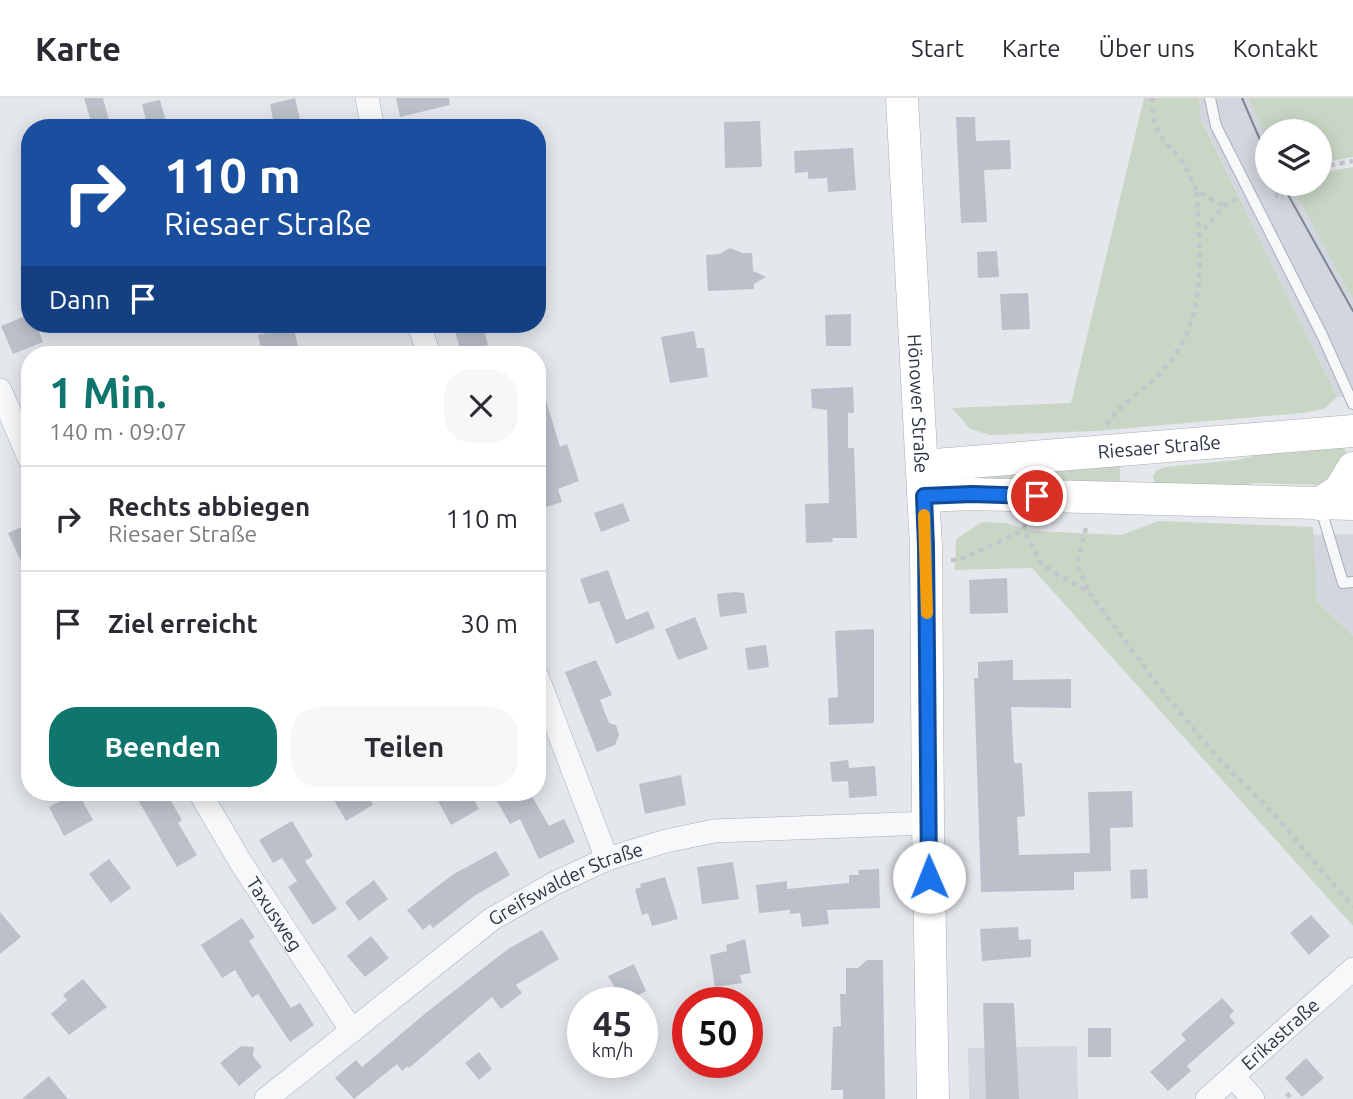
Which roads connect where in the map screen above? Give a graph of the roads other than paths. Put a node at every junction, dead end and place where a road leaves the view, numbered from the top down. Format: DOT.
graph roads {
  1 [pos="367,98"];
  2 [pos="902,98"];
  3 [pos="1210,98"];
  4 [pos="371,119"];
  5 [pos="0,390"];
  6 [pos="1353,404"];
  7 [pos="1353,431"];
  8 [pos="21,439"];
  9 [pos="1154,449"];
  10 [pos="1353,468"];
  11 [pos="923,481"];
  12 [pos="1155,500"];
  13 [pos="1319,504"];
  14 [pos="1353,504"];
  15 [pos="1353,582"];
  16 [pos="546,700"];
  17 [pos="205,801"];
  18 [pos="928,822"];
  19 [pos="607,859"];
  20 [pos="1353,969"];
  21 [pos="352,1031"];
  22 [pos="1234,1077"];
  23 [pos="266,1099"];
  24 [pos="933,1099"];
  25 [pos="1207,1099"];
  26 [pos="1253,1099"];
  1 -- 4 [label="street"];
  2 -- 11 [label="main road, Hönower Straße"];
  3 -- 6 [label="lane"];
  5 -- 8 [label="street"];
  7 -- 9 [label="main road, Riesaer Straße"];
  9 -- 11 [label="main road, Riesaer Straße"];
  9 -- 12 [label="main road"];
  10 -- 13 [label="main road"];
  11 -- 12 [label="main road"];
  11 -- 18 [label="main road, Hönower Straße"];
  12 -- 13 [label="main road"];
  13 -- 14 [label="main road"];
  13 -- 15 [label="lane"];
  16 -- 19 [label="street"];
  17 -- 21 [label="street, Taxusweg"];
  18 -- 19 [label="street, Greifswalder Straße"];
  18 -- 24 [label="main road, Hönower Straße"];
  19 -- 21 [label="street, Greifswalder Straße"];
  20 -- 22 [label="street, Erikastraße"];
  21 -- 23 [label="street, Greifswalder Straße"];
  22 -- 25 [label="street, Erikastraße"];
  22 -- 26 [label="street"];
}
